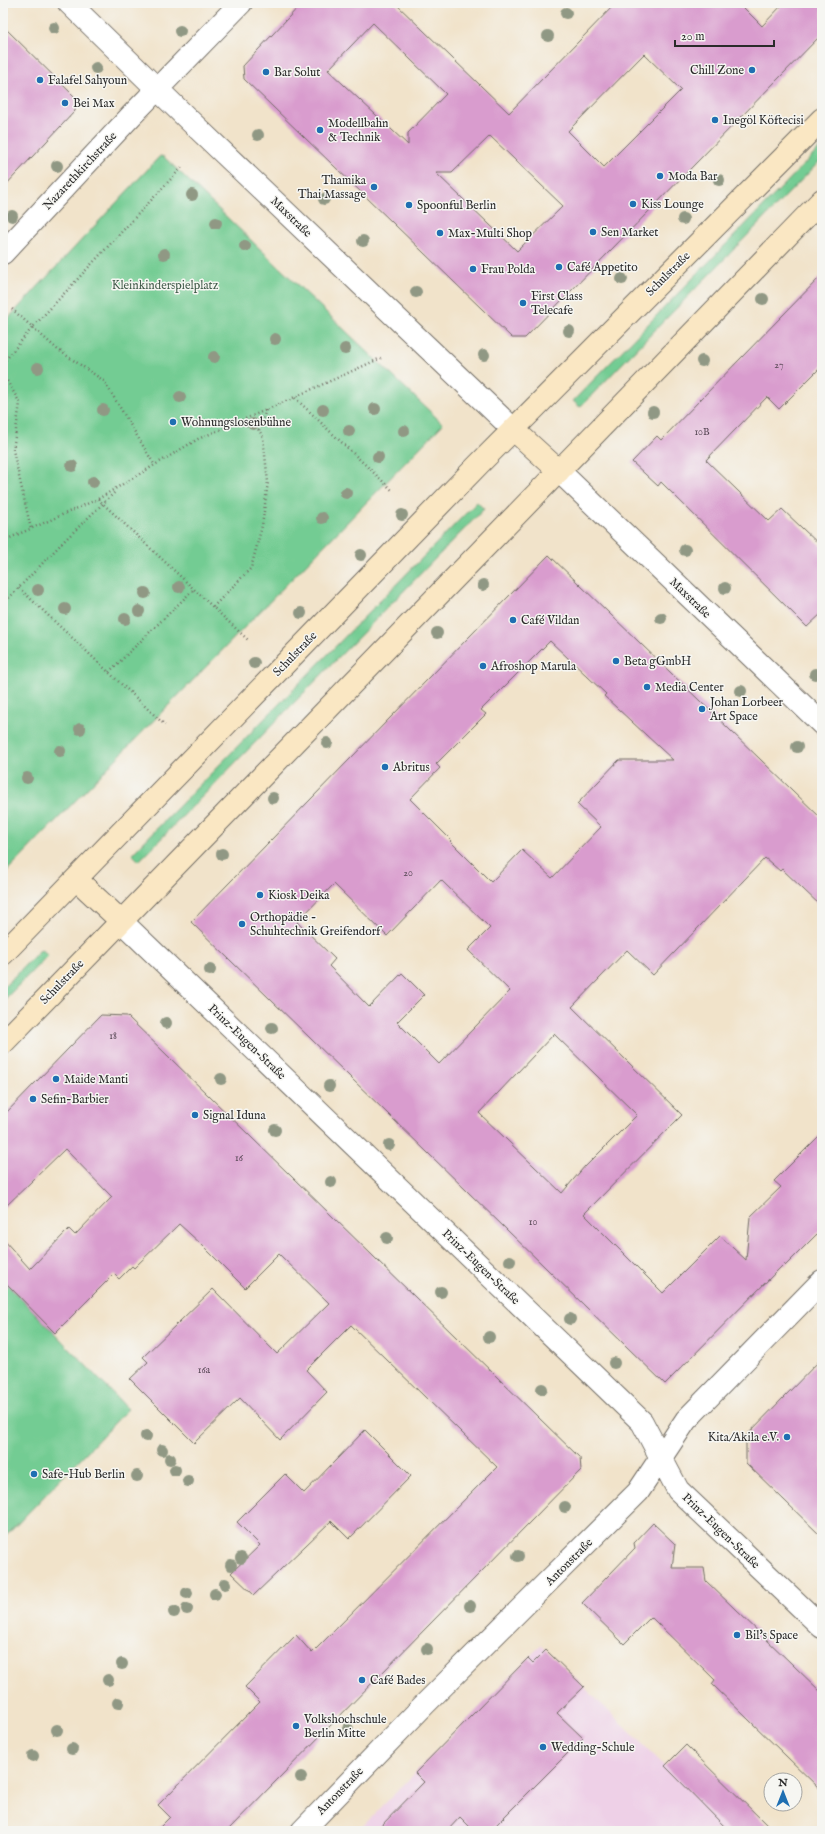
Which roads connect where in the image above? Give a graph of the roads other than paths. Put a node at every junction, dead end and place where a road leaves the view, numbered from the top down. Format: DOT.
graph roads {
  1 [pos="69,3"];
  2 [pos="241,3"];
  3 [pos="158,89"];
  4 [pos="822,119"];
  5 [pos="822,200"];
  6 [pos="3,253"];
  7 [pos="514,430"];
  8 [pos="559,471"];
  9 [pos="822,724"];
  10 [pos="76,879"];
  11 [pos="121,921"];
  12 [pos="3,954"];
  13 [pos="3,1043"];
  14 [pos="822,1281"];
  15 [pos="661,1458"];
  16 [pos="822,1627"];
  17 [pos="302,1831"];
  1 -- 3 [label="street, Maxstraße"];
  2 -- 3 [label="street, Nazarethkirchstraße"];
  3 -- 6 [label="street, Nazarethkirchstraße"];
  3 -- 7 [label="street, Maxstraße"];
  4 -- 7 [label="main road, Schulstraße"];
  5 -- 8 [label="main road, Schulstraße"];
  7 -- 8 [label="main road"];
  7 -- 10 [label="main road, Schulstraße"];
  8 -- 9 [label="street, Maxstraße"];
  8 -- 11 [label="main road, Schulstraße"];
  10 -- 11 [label="main road"];
  10 -- 12 [label="main road, Schulstraße"];
  11 -- 13 [label="main road, Schulstraße"];
  11 -- 15 [label="street, Prinz-Eugen-Straße"];
  14 -- 15 [label="street, Antonstraße"];
  15 -- 16 [label="street, Prinz-Eugen-Straße"];
  15 -- 17 [label="street, Antonstraße"];
}
